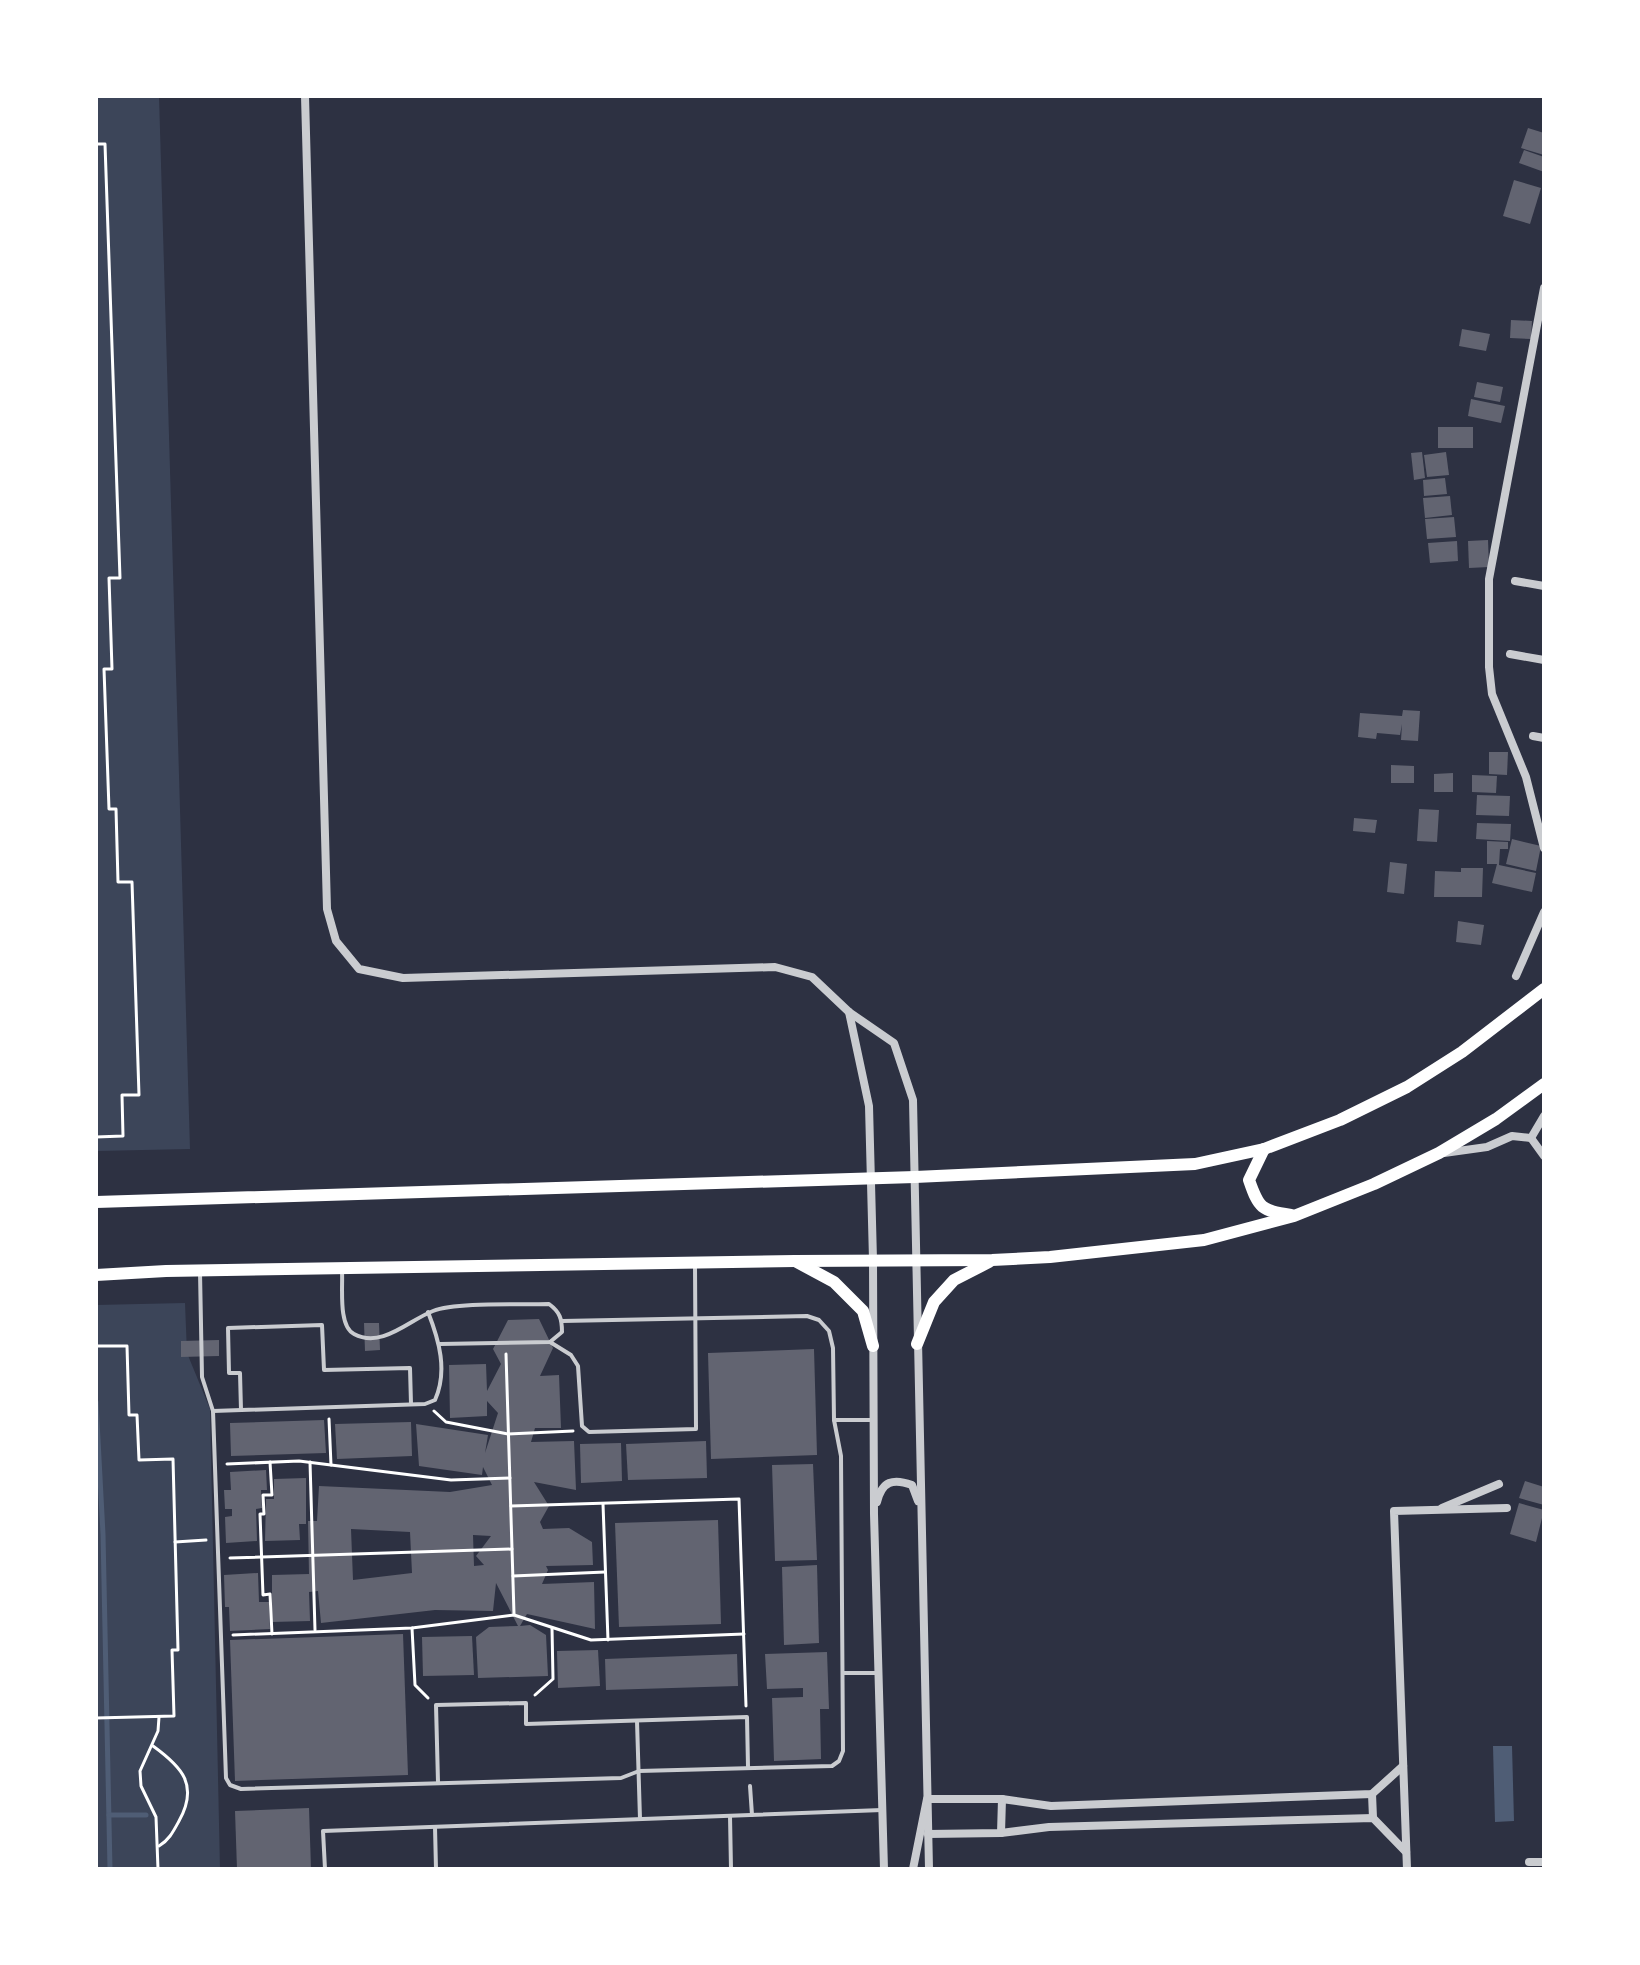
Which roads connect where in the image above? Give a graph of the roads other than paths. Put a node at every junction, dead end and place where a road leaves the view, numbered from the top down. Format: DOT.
graph roads {
  1 [pos="305,96"];
  2 [pos="1544,288"];
  3 [pos="1515,581"];
  4 [pos="1544,586"];
  5 [pos="1510,654"];
  6 [pos="1544,660"];
  7 [pos="1533,736"];
  8 [pos="1544,738"];
  9 [pos="1544,848"];
  10 [pos="1544,912"];
  11 [pos="1516,976"];
  12 [pos="1544,989"];
  13 [pos="849,1012"];
  14 [pos="1544,1084"];
  15 [pos="1544,1116"];
  16 [pos="1531,1138"];
  17 [pos="1264,1149"];
  18 [pos="1439,1153"];
  19 [pos="1544,1156"];
  20 [pos="915,1177"];
  21 [pos="871,1178"];
  22 [pos="96,1202"];
  23 [pos="1294,1216"];
  24 [pos="873,1260"];
  25 [pos="917,1260"];
  26 [pos="992,1260"];
  27 [pos="795,1261"];
  28 [pos="695,1263"];
  29 [pos="342,1268"];
  30 [pos="200,1271"];
  31 [pos="96,1275"];
  32 [pos="428,1312"];
  33 [pos="695,1318"];
  34 [pos="562,1321"];
  35 [pos="550,1342"];
  36 [pos="440,1344"];
  37 [pos="917,1344"];
  38 [pos="873,1346"];
  39 [pos="411,1404"];
  40 [pos="241,1410"];
  41 [pos="213,1411"];
  42 [pos="834,1420"];
  43 [pos="874,1420"];
  44 [pos="1499,1484"];
  45 [pos="1507,1508"];
  46 [pos="1438,1509"];
  47 [pos="921,1513"];
  48 [pos="874,1514"];
  49 [pos="843,1673"];
  50 [pos="879,1673"];
  51 [pos="637,1721"];
  52 [pos="1403,1766"];
  53 [pos="748,1767"];
  54 [pos="639,1771"];
  55 [pos="438,1782"];
  56 [pos="750,1786"];
  57 [pos="1372,1794"];
  58 [pos="927,1799"];
  59 [pos="1002,1799"];
  60 [pos="882,1810"];
  61 [pos="752,1815"];
  62 [pos="730,1816"];
  63 [pos="1373,1818"];
  64 [pos="640,1819"];
  65 [pos="435,1827"];
  66 [pos="1001,1833"];
  67 [pos="928,1834"];
  68 [pos="1406,1852"];
  69 [pos="1529,1862"];
  70 [pos="1544,1862"];
  71 [pos="325,1869"];
  72 [pos="436,1869"];
  73 [pos="731,1869"];
  74 [pos="884,1869"];
  75 [pos="913,1869"];
  76 [pos="929,1869"];
  77 [pos="1407,1869"];
  1 -- 13 [label="street"];
  2 -- 9 [label="street"];
  3 -- 4 [label="street"];
  5 -- 6 [label="street"];
  7 -- 8 [label="street"];
  10 -- 11 [label="street"];
  12 -- 17 [label="main road"];
  13 -- 20 [label="street"];
  13 -- 21 [label="street"];
  14 -- 18 [label="main road"];
  15 -- 16 [label="street"];
  16 -- 18 [label="street"];
  16 -- 19 [label="street"];
  17 -- 20 [label="main road"];
  17 -- 23 [label="main road"];
  18 -- 23 [label="main road"];
  20 -- 21 [label="main road"];
  20 -- 25 [label="street"];
  21 -- 22 [label="main road"];
  21 -- 24 [label="street"];
  23 -- 26 [label="main road"];
  24 -- 25 [label="main road"];
  24 -- 27 [label="main road"];
  24 -- 38 [label="street"];
  25 -- 26 [label="main road"];
  25 -- 37 [label="street"];
  26 -- 37 [label="main road"];
  27 -- 28 [label="main road"];
  27 -- 38 [label="main road"];
  28 -- 29 [label="main road"];
  28 -- 33 [label="lane"];
  29 -- 30 [label="main road"];
  29 -- 32 [label="lane"];
  30 -- 31 [label="main road"];
  30 -- 41 [label="lane"];
  32 -- 34 [label="lane"];
  32 -- 36 [label="lane"];
  33 -- 34 [label="lane"];
  33 -- 35 [label="lane"];
  33 -- 42 [label="lane"];
  34 -- 35 [label="lane"];
  35 -- 36 [label="lane"];
  36 -- 39 [label="lane"];
  37 -- 47 [label="street"];
  38 -- 43 [label="street"];
  39 -- 40 [label="lane"];
  39 -- 40 [label="lane"];
  40 -- 41 [label="lane"];
  41 -- 55 [label="lane"];
  42 -- 43 [label="lane"];
  42 -- 49 [label="lane"];
  43 -- 48 [label="street"];
  44 -- 46 [label="street"];
  45 -- 46 [label="street"];
  46 -- 52 [label="street"];
  47 -- 48 [label="street"];
  47 -- 58 [label="street"];
  48 -- 50 [label="street"];
  49 -- 50 [label="lane"];
  49 -- 53 [label="lane"];
  50 -- 60 [label="street"];
  51 -- 53 [label="lane"];
  51 -- 54 [label="lane"];
  51 -- 55 [label="lane"];
  52 -- 57 [label="street"];
  52 -- 68 [label="street"];
  53 -- 54 [label="lane"];
  54 -- 55 [label="lane"];
  54 -- 64 [label="lane"];
  56 -- 61 [label="lane"];
  57 -- 59 [label="street"];
  57 -- 63 [label="street"];
  58 -- 59 [label="street"];
  58 -- 67 [label="street"];
  58 -- 75 [label="street"];
  59 -- 66 [label="street"];
  60 -- 61 [label="lane"];
  60 -- 74 [label="street"];
  61 -- 62 [label="lane"];
  62 -- 64 [label="lane"];
  62 -- 73 [label="lane"];
  63 -- 66 [label="street"];
  63 -- 68 [label="street"];
  64 -- 65 [label="lane"];
  65 -- 71 [label="lane"];
  65 -- 72 [label="lane"];
  66 -- 67 [label="street"];
  67 -- 76 [label="street"];
  68 -- 77 [label="street"];
  69 -- 70 [label="street"];
}
